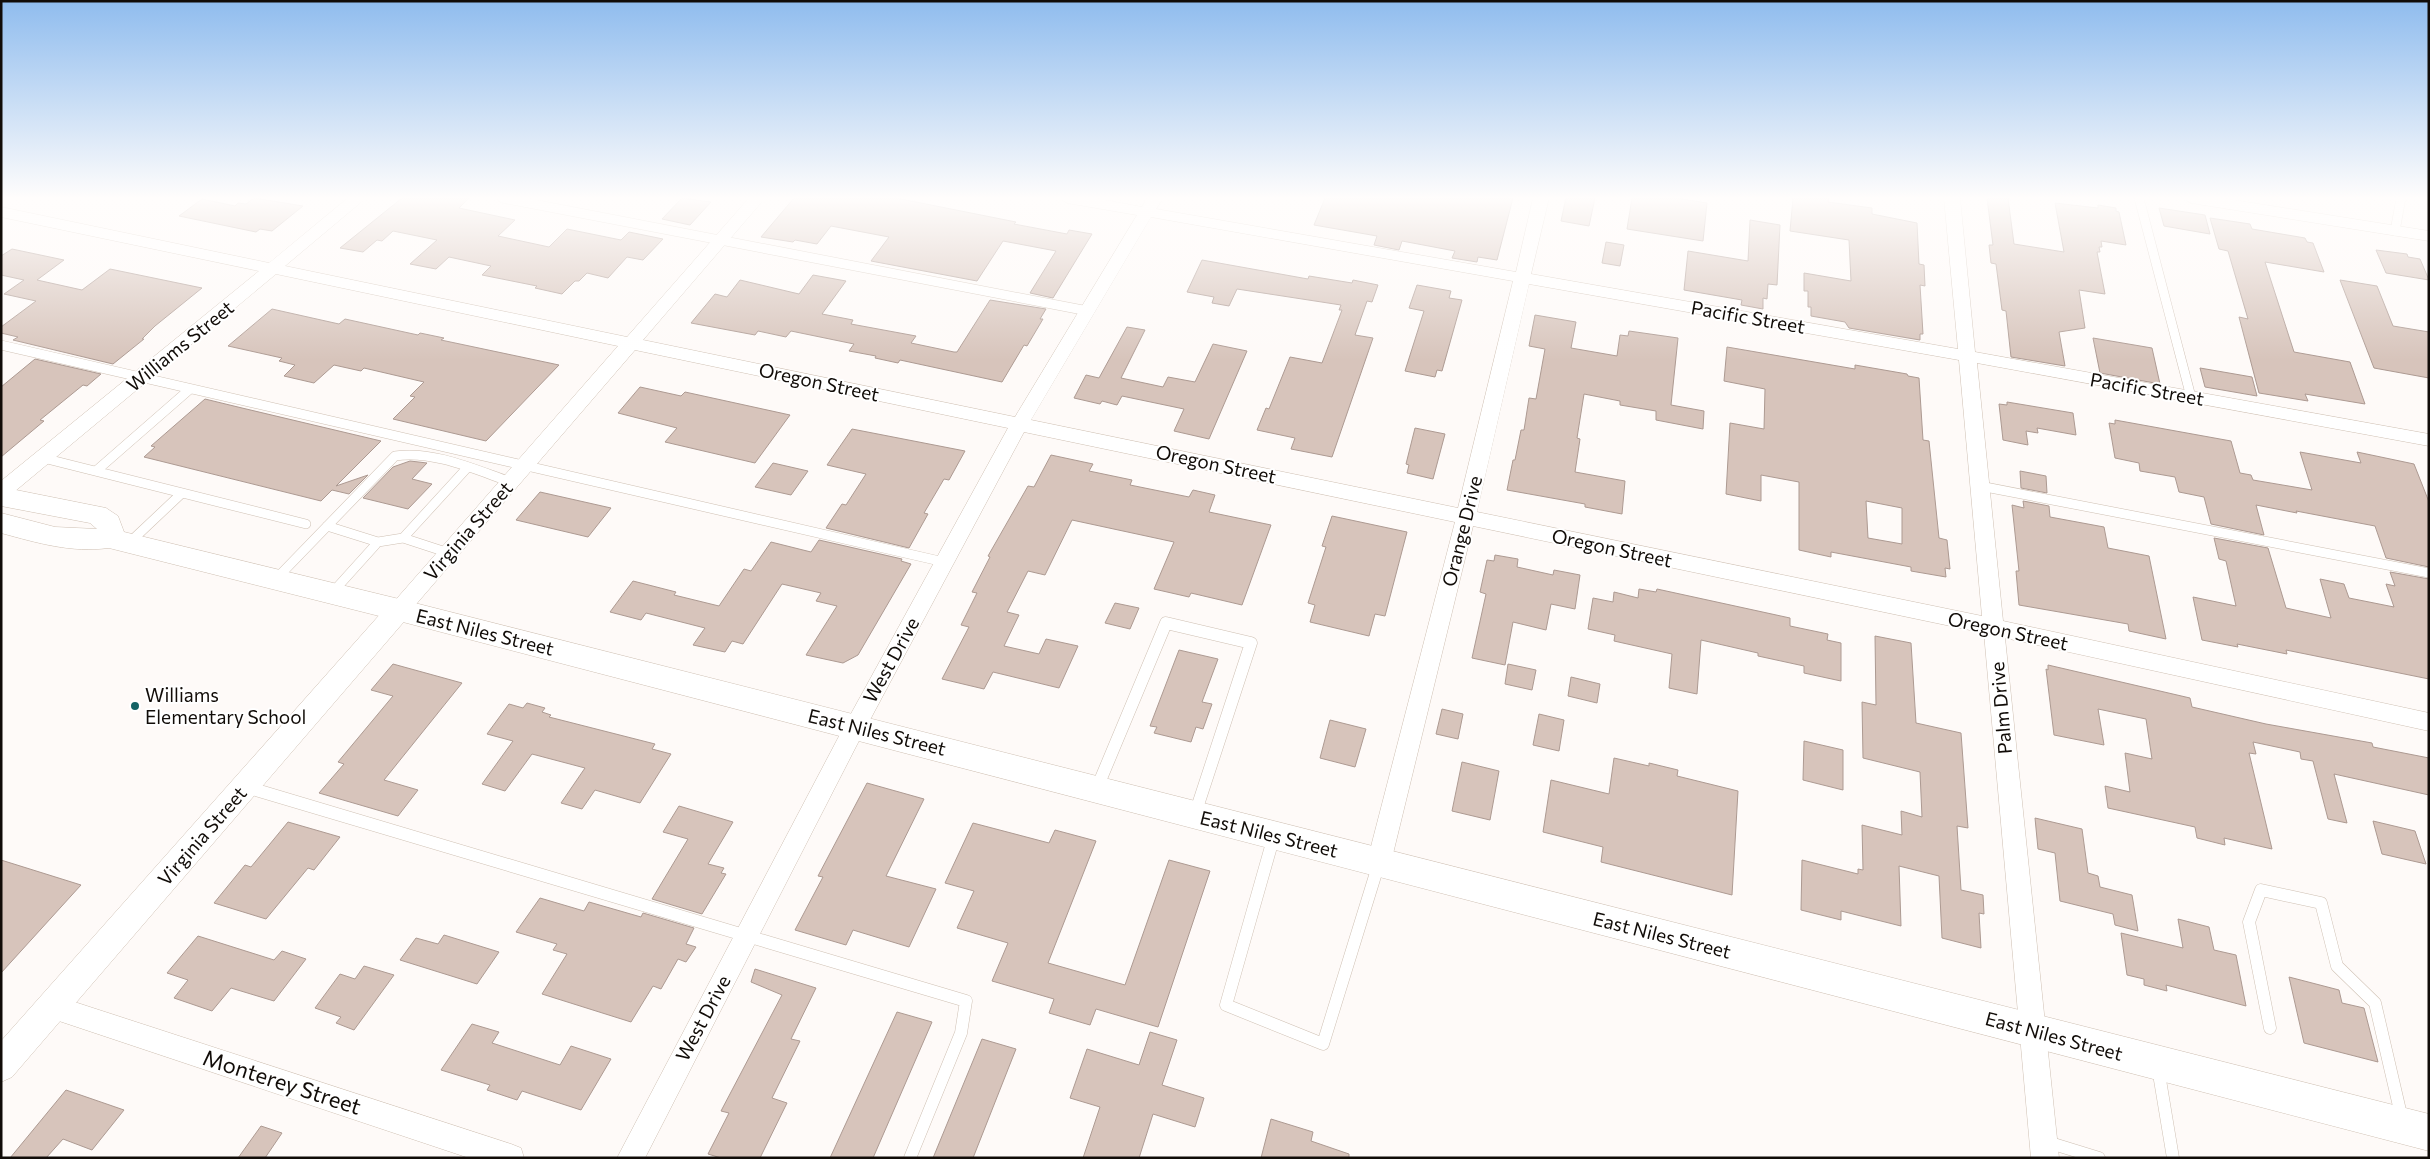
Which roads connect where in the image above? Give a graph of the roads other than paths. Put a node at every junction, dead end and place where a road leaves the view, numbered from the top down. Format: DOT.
graph roads {
  1 [pos="193,252"];
  2 [pos="294,252"];
  3 [pos="710,252"];
  4 [pos="783,252"];
  5 [pos="1123,252"];
  6 [pos="1391,252"];
  7 [pos="1529,252"];
  8 [pos="1957,252"];
  9 [pos="2153,252"];
  10 [pos="274,269"];
  11 [pos="1523,278"];
  12 [pos="1088,311"];
  13 [pos="631,343"];
  14 [pos="1,345"];
  15 [pos="1968,356"];
  16 [pos="140,378"];
  17 [pos="190,389"];
  18 [pos="2191,397"];
  19 [pos="1020,423"];
  20 [pos="2429,440"];
  21 [pos="451,448"];
  22 [pos="43,458"];
  23 [pos="439,461"];
  24 [pos="526,465"];
  25 [pos="467,468"];
  26 [pos="96,471"];
  27 [pos="511,482"];
  28 [pos="1980,486"];
  29 [pos="182,493"];
  30 [pos="1,494"];
  31 [pos="1466,518"];
  32 [pos="1,523"];
  33 [pos="306,524"];
  34 [pos="327,526"];
  35 [pos="403,538"];
  36 [pos="119,541"];
  37 [pos="378,542"];
  38 [pos="449,553"];
  39 [pos="944,562"];
  40 [pos="2429,573"];
  41 [pos="276,579"];
  42 [pos="332,593"];
  43 [pos="399,610"];
  44 [pos="1994,627"];
  45 [pos="2429,722"];
  46 [pos="855,727"];
  47 [pos="245,786"];
  48 [pos="1096,789"];
  49 [pos="1195,814"];
  50 [pos="1275,835"];
  51 [pos="1379,862"];
  52 [pos="746,937"];
  53 [pos="53,1006"];
  54 [pos="2270,1028"];
  55 [pos="2032,1030"];
  56 [pos="2157,1062"];
  57 [pos="1,1066"];
  58 [pos="2416,1130"];
  59 [pos="2044,1150"];
  60 [pos="511,1158"];
  61 [pos="630,1158"];
  62 [pos="910,1158"];
  63 [pos="2100,1158"];
  64 [pos="2173,1158"];
  1 -- 10 [label="street, Oregon Street"];
  2 -- 10 [label="street, Williams Street"];
  3 -- 13 [label="street, Virginia Street"];
  4 -- 12 [label="lane"];
  5 -- 12 [label="street, West Drive"];
  6 -- 11 [label="street, Pacific Street"];
  7 -- 11 [label="street, Orange Drive"];
  8 -- 15 [label="street, Palm Drive"];
  9 -- 18 [label="lane"];
  10 -- 13 [label="street, Oregon Street"];
  10 -- 16 [label="street, Williams Street"];
  11 -- 15 [label="street, Pacific Street"];
  11 -- 31 [label="street, Orange Drive"];
  12 -- 19 [label="street, West Drive"];
  13 -- 19 [label="street, Oregon Street"];
  13 -- 24 [label="street, Virginia Street"];
  14 -- 16 [label="lane"];
  15 -- 18 [label="street, Pacific Street"];
  15 -- 28 [label="street, Palm Drive"];
  16 -- 17 [label="lane"];
  16 -- 22 [label="street, Williams Street"];
  17 -- 21 [label="lane"];
  17 -- 26 [label="lane"];
  18 -- 20 [label="street, Pacific Street"];
  19 -- 31 [label="street, Oregon Street"];
  19 -- 39 [label="street, West Drive"];
  21 -- 23 [label="lane"];
  21 -- 24 [label="lane"];
  22 -- 26 [label="lane"];
  22 -- 30 [label="street, Williams Street"];
  23 -- 25 [label="lane"];
  23 -- 34 [label="lane"];
  24 -- 27 [label="street, Virginia Street"];
  24 -- 39 [label="lane"];
  25 -- 27 [label="lane"];
  25 -- 35 [label="lane"];
  26 -- 29 [label="lane"];
  27 -- 38 [label="street, Virginia Street"];
  28 -- 40 [label="lane"];
  28 -- 44 [label="street, Palm Drive"];
  29 -- 33 [label="lane"];
  29 -- 36 [label="lane"];
  30 -- 36 [label="main road"];
  31 -- 44 [label="street, Oregon Street"];
  31 -- 51 [label="street, Orange Drive"];
  32 -- 36 [label="main road, East Niles Street"];
  34 -- 37 [label="lane"];
  34 -- 41 [label="lane"];
  35 -- 37 [label="lane"];
  35 -- 38 [label="lane"];
  36 -- 41 [label="main road, East Niles Street"];
  37 -- 42 [label="lane"];
  38 -- 43 [label="street, Virginia Street"];
  39 -- 46 [label="street, West Drive"];
  41 -- 42 [label="main road, East Niles Street"];
  42 -- 43 [label="main road, East Niles Street"];
  43 -- 46 [label="main road, East Niles Street"];
  43 -- 47 [label="street, Virginia Street"];
  44 -- 45 [label="street, Oregon Street"];
  44 -- 55 [label="street, Palm Drive"];
  46 -- 48 [label="main road, East Niles Street"];
  46 -- 52 [label="street, West Drive"];
  47 -- 52 [label="lane"];
  47 -- 53 [label="street, Virginia Street"];
  48 -- 49 [label="main road, East Niles Street"];
  48 -- 49 [label="lane"];
  49 -- 50 [label="main road, East Niles Street"];
  50 -- 51 [label="main road, East Niles Street"];
  50 -- 51 [label="lane"];
  51 -- 55 [label="main road, East Niles Street"];
  52 -- 61 [label="street, West Drive"];
  52 -- 62 [label="lane"];
  53 -- 57 [label="street, Virginia Street"];
  53 -- 60 [label="street, Monterey Street"];
  54 -- 58 [label="lane"];
  55 -- 56 [label="main road, East Niles Street"];
  55 -- 59 [label="street, Palm Drive"];
  56 -- 58 [label="main road, East Niles Street"];
  56 -- 64 [label="lane"];
  59 -- 63 [label="lane"];
}
